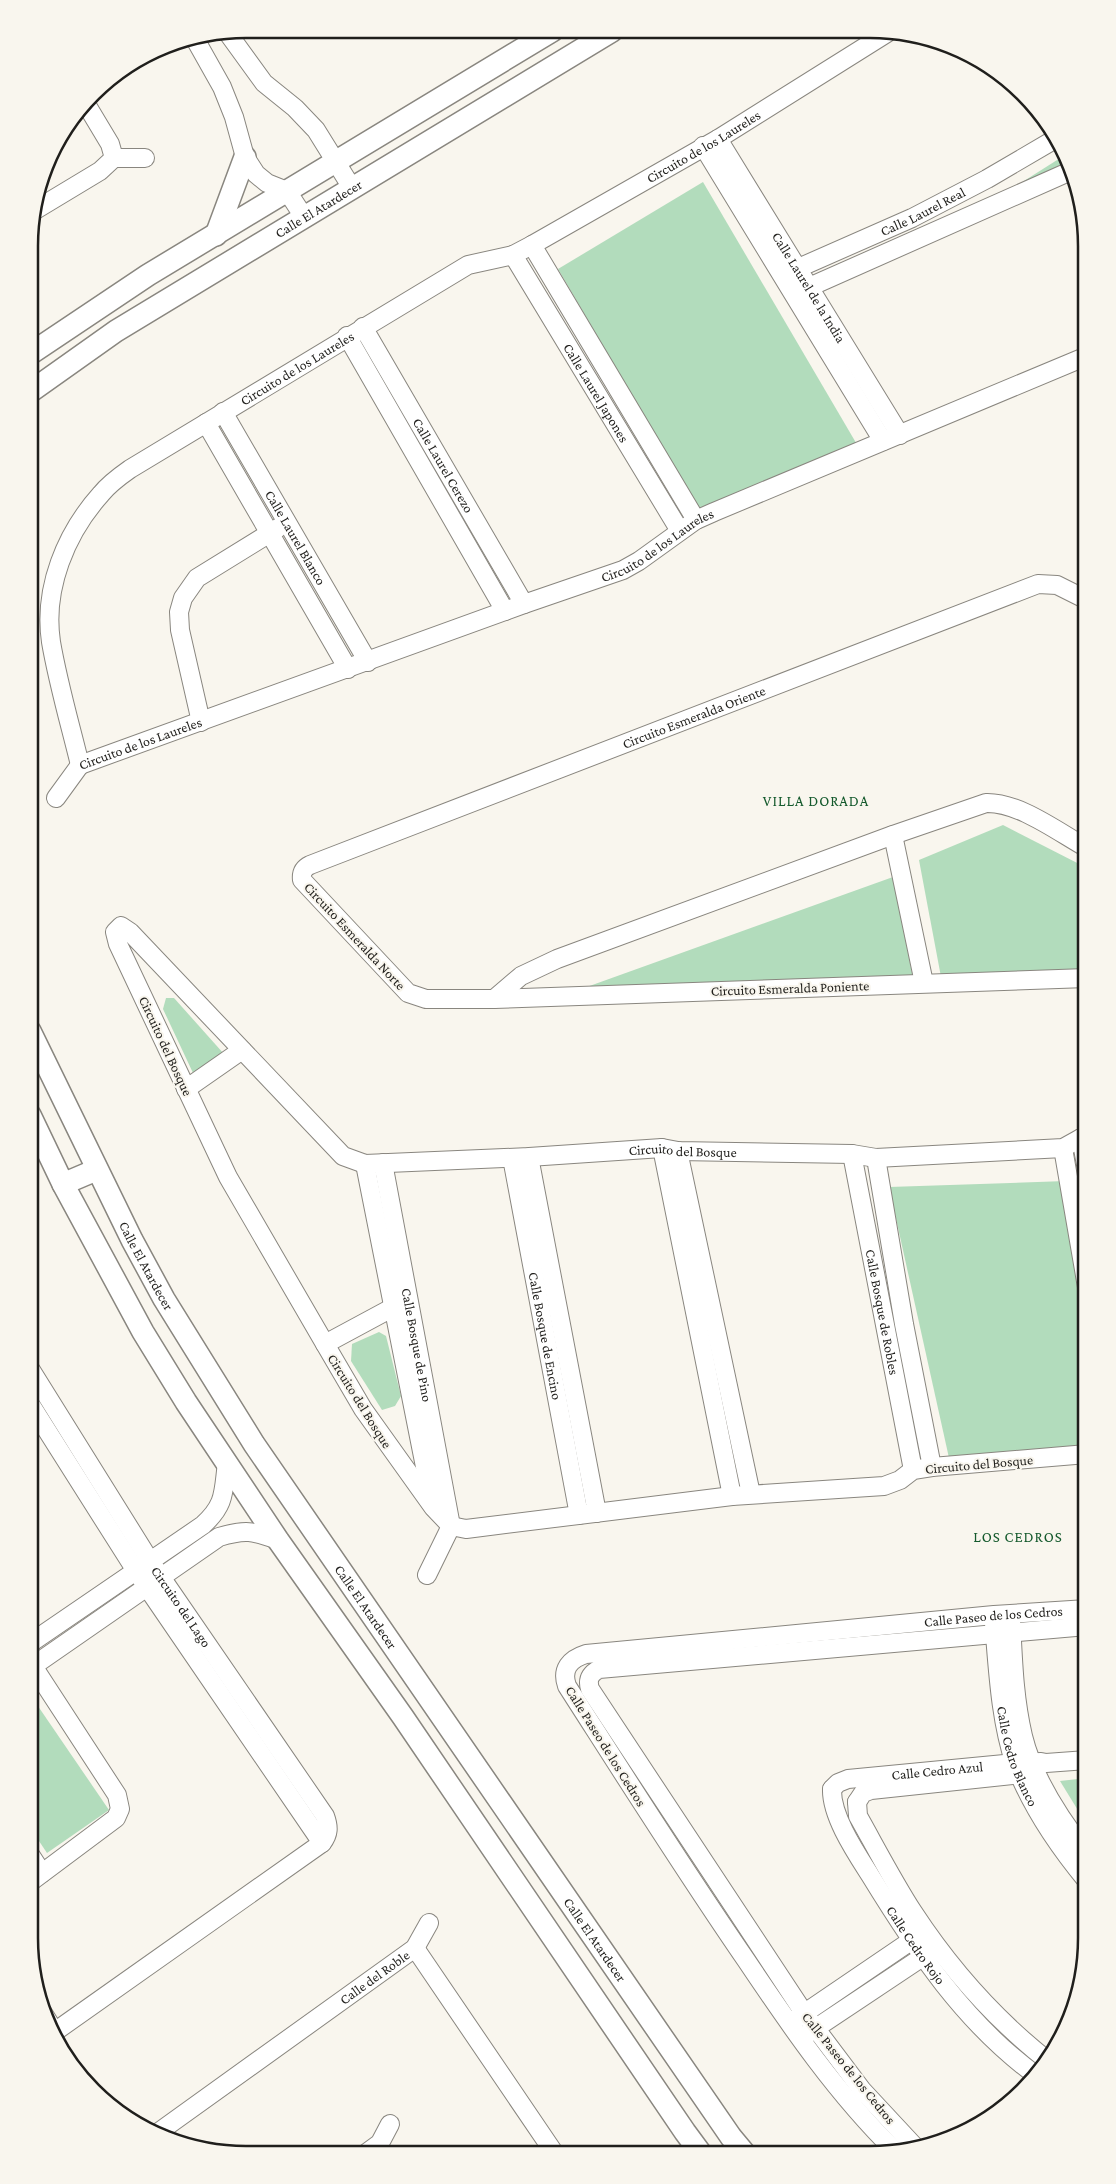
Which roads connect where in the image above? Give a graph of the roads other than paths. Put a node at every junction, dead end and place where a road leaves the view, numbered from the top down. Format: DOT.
graph roads {
  1 [pos="231,38"];
  2 [pos="540,38"];
  3 [pos="600,38"];
  4 [pos="879,38"];
  5 [pos="198,44"];
  6 [pos="89,108"];
  7 [pos="1051,142"];
  8 [pos="710,143"];
  9 [pos="246,157"];
  10 [pos="114,158"];
  11 [pos="145,158"];
  12 [pos="336,162"];
  13 [pos="1065,173"];
  14 [pos="987,179"];
  15 [pos="352,188"];
  16 [pos="287,191"];
  17 [pos="1000,202"];
  18 [pos="42,206"];
  19 [pos="304,217"];
  20 [pos="216,234"];
  21 [pos="532,244"];
  22 [pos="513,255"];
  23 [pos="790,272"];
  24 [pos="801,291"];
  25 [pos="363,326"];
  26 [pos="347,336"];
  27 [pos="38,349"];
  28 [pos="1078,360"];
  29 [pos="615,384"];
  30 [pos="38,386"];
  31 [pos="597,393"];
  32 [pos="223,412"];
  33 [pos="206,423"];
  34 [pos="892,438"];
  35 [pos="444,466"];
  36 [pos="428,476"];
  37 [pos="696,520"];
  38 [pos="287,523"];
  39 [pos="680,531"];
  40 [pos="270,533"];
  41 [pos="1078,596"];
  42 [pos="524,604"];
  43 [pos="504,611"];
  44 [pos="368,662"];
  45 [pos="348,669"];
  46 [pos="201,722"];
  47 [pos="80,765"];
  48 [pos="56,798"];
  49 [pos="892,835"];
  50 [pos="1078,843"];
  51 [pos="302,872"];
  52 [pos="1078,978"];
  53 [pos="924,983"];
  54 [pos="414,996"];
  55 [pos="494,999"];
  56 [pos="38,1048"];
  57 [pos="242,1050"];
  58 [pos="186,1089"];
  59 [pos="38,1131"];
  60 [pos="1078,1141"];
  61 [pos="1062,1148"];
  62 [pos="670,1150"];
  63 [pos="852,1154"];
  64 [pos="520,1158"];
  65 [pos="876,1158"];
  66 [pos="374,1164"];
  67 [pos="96,1170"];
  68 [pos="64,1184"];
  69 [pos="1078,1237"];
  70 [pos="401,1303"];
  71 [pos="904,1324"];
  72 [pos="885,1325"];
  73 [pos="707,1327"];
  74 [pos="555,1340"];
  75 [pos="324,1344"];
  76 [pos="38,1381"];
  77 [pos="38,1416"];
  78 [pos="254,1444"];
  79 [pos="1078,1455"];
  80 [pos="227,1463"];
  81 [pos="932,1468"];
  82 [pos="913,1470"];
  83 [pos="751,1494"];
  84 [pos="732,1496"];
  85 [pos="433,1507"];
  86 [pos="597,1513"];
  87 [pos="578,1515"];
  88 [pos="451,1526"];
  89 [pos="278,1540"];
  90 [pos="150,1561"];
  91 [pos="136,1571"];
  92 [pos="427,1574"];
  93 [pos="161,1577"];
  94 [pos="146,1587"];
  95 [pos="1078,1610"];
  96 [pos="1002,1615"];
  97 [pos="1078,1627"];
  98 [pos="1004,1634"];
  99 [pos="790,1635"];
  100 [pos="38,1638"];
  101 [pos="792,1653"];
  102 [pos="38,1658"];
  103 [pos="567,1666"];
  104 [pos="38,1674"];
  105 [pos="590,1676"];
  106 [pos="429,1698"];
  107 [pos="403,1717"];
  108 [pos="1078,1761"];
  109 [pos="1030,1767"];
  110 [pos="832,1789"];
  111 [pos="857,1802"];
  112 [pos="1078,1840"];
  113 [pos="322,1843"];
  114 [pos="1078,1856"];
  115 [pos="1070,1861"];
  116 [pos="708,1870"];
  117 [pos="1078,1870"];
  118 [pos="38,1876"];
  119 [pos="690,1879"];
  120 [pos="429,1923"];
  121 [pos="926,1931"];
  122 [pos="911,1941"];
  123 [pos="938,1947"];
  124 [pos="415,1948"];
  125 [pos="923,1956"];
  126 [pos="804,2013"];
  127 [pos="789,2023"];
  128 [pos="816,2028"];
  129 [pos="59,2030"];
  130 [pos="800,2038"];
  131 [pos="1042,2056"];
  132 [pos="1031,2071"];
  133 [pos="390,2124"];
  134 [pos="163,2129"];
  135 [pos="911,2142"];
  136 [pos="384,2146"];
  137 [pos="550,2146"];
  138 [pos="695,2146"];
  139 [pos="738,2146"];
  140 [pos="889,2146"];
  1 -- 12 [label="street"];
  2 -- 12 [label="street"];
  3 -- 15 [label="street, Calle El Atardecer"];
  4 -- 8 [label="street, Circuito de los Laureles"];
  5 -- 9 [label="street"];
  6 -- 10 [label="street"];
  7 -- 14 [label="street, Calle Laurel Real"];
  8 -- 21 [label="street, Circuito de los Laureles"];
  8 -- 23 [label="street, Calle Laurel de la India"];
  9 -- 16 [label="street"];
  9 -- 20 [label="street"];
  10 -- 11 [label="street"];
  10 -- 18 [label="street"];
  12 -- 15 [label="street"];
  12 -- 16 [label="street"];
  13 -- 17 [label="street, Calle Laurel Real"];
  14 -- 17 [label="street"];
  14 -- 23 [label="street, Calle Laurel Real"];
  15 -- 19 [label="street, Calle El Atardecer"];
  16 -- 19 [label="street"];
  16 -- 20 [label="street"];
  17 -- 24 [label="street, Calle Laurel Real"];
  19 -- 30 [label="street, Calle El Atardecer"];
  20 -- 27 [label="street"];
  21 -- 22 [label="street, Circuito de los Laureles"];
  21 -- 29 [label="street, Calle Laurel Japones"];
  22 -- 25 [label="street, Circuito de los Laureles"];
  22 -- 31 [label="street, Calle Laurel Japones"];
  23 -- 24 [label="street, Calle Laurel de la India"];
  24 -- 34 [label="street, Calle Laurel de la India"];
  25 -- 26 [label="street, Circuito de los Laureles"];
  25 -- 35 [label="street, Calle Laurel Cerezo"];
  26 -- 32 [label="street, Circuito de los Laureles"];
  26 -- 36 [label="street, Calle Laurel Cerezo"];
  28 -- 34 [label="street, Circuito de los Laureles"];
  29 -- 31 [label="street"];
  29 -- 37 [label="street, Calle Laurel Japones"];
  31 -- 39 [label="street, Calle Laurel Japones"];
  32 -- 33 [label="street, Circuito de los Laureles"];
  32 -- 38 [label="street, Calle Laurel Blanco"];
  33 -- 40 [label="street, Calle Laurel Blanco"];
  33 -- 47 [label="street, Circuito de los Laureles"];
  34 -- 37 [label="street, Circuito de los Laureles"];
  35 -- 36 [label="street"];
  35 -- 42 [label="street, Calle Laurel Cerezo"];
  36 -- 43 [label="street, Calle Laurel Cerezo"];
  37 -- 39 [label="street, Circuito de los Laureles"];
  38 -- 40 [label="street"];
  38 -- 44 [label="street, Calle Laurel Blanco"];
  39 -- 42 [label="street, Circuito de los Laureles"];
  40 -- 45 [label="street, Calle Laurel Blanco"];
  40 -- 46 [label="street"];
  41 -- 51 [label="street, Circuito Esmeralda Oriente"];
  42 -- 43 [label="street, Circuito de los Laureles"];
  43 -- 44 [label="street, Circuito de los Laureles"];
  44 -- 45 [label="street, Circuito de los Laureles"];
  45 -- 46 [label="street, Circuito de los Laureles"];
  46 -- 47 [label="street, Circuito de los Laureles"];
  47 -- 48 [label="street"];
  49 -- 50 [label="street"];
  49 -- 53 [label="street"];
  49 -- 55 [label="street"];
  51 -- 54 [label="street, Circuito Esmeralda Norte"];
  52 -- 53 [label="street, Circuito Esmeralda Poniente"];
  53 -- 55 [label="street, Circuito Esmeralda Poniente"];
  54 -- 55 [label="street, Circuito Esmeralda Poniente"];
  56 -- 67 [label="street, Calle El Atardecer"];
  57 -- 58 [label="street"];
  57 -- 58 [label="street, Circuito del Bosque"];
  57 -- 66 [label="street, Circuito del Bosque"];
  58 -- 75 [label="street, Circuito del Bosque"];
  59 -- 68 [label="street"];
  60 -- 61 [label="street, Circuito del Bosque"];
  61 -- 65 [label="street, Circuito del Bosque"];
  61 -- 69 [label="street"];
  62 -- 63 [label="street, Circuito del Bosque"];
  62 -- 64 [label="street, Circuito del Bosque"];
  62 -- 73 [label="street"];
  63 -- 65 [label="street, Circuito del Bosque"];
  63 -- 72 [label="street, Calle Bosque de Robles"];
  64 -- 66 [label="street, Circuito del Bosque"];
  64 -- 74 [label="street, Calle Bosque de Encino"];
  65 -- 71 [label="street, Calle Bosque de Robles"];
  66 -- 70 [label="street, Calle Bosque de Pino"];
  67 -- 68 [label="street"];
  67 -- 78 [label="street, Calle El Atardecer"];
  68 -- 80 [label="street"];
  70 -- 75 [label="street"];
  70 -- 85 [label="street, Calle Bosque de Pino"];
  70 -- 88 [label="street, Calle Bosque de Pino"];
  71 -- 72 [label="street"];
  71 -- 81 [label="street, Calle Bosque de Robles"];
  72 -- 82 [label="street, Calle Bosque de Robles"];
  73 -- 83 [label="street"];
  73 -- 84 [label="street"];
  74 -- 86 [label="street, Calle Bosque de Encino"];
  74 -- 87 [label="street, Calle Bosque de Encino"];
  75 -- 85 [label="street, Circuito del Bosque"];
  76 -- 90 [label="street, Circuito del Lago"];
  77 -- 91 [label="street, Circuito del Lago"];
  78 -- 80 [label="street"];
  78 -- 106 [label="street, Calle El Atardecer"];
  79 -- 81 [label="street, Circuito del Bosque"];
  80 -- 89 [label="street"];
  80 -- 90 [label="street"];
  81 -- 82 [label="street, Circuito del Bosque"];
  82 -- 83 [label="street, Circuito del Bosque"];
  83 -- 84 [label="street, Circuito del Bosque"];
  84 -- 86 [label="street, Circuito del Bosque"];
  85 -- 88 [label="street, Circuito del Bosque"];
  86 -- 87 [label="street, Circuito del Bosque"];
  87 -- 88 [label="street, Circuito del Bosque"];
  88 -- 92 [label="street"];
  89 -- 93 [label="street"];
  89 -- 107 [label="street"];
  90 -- 91 [label="street"];
  90 -- 93 [label="street, Circuito del Lago"];
  91 -- 94 [label="street, Circuito del Lago"];
  91 -- 100 [label="street"];
  93 -- 94 [label="street"];
  93 -- 113 [label="street, Circuito del Lago"];
  94 -- 102 [label="street"];
  94 -- 113 [label="street, Circuito del Lago"];
  95 -- 96 [label="street, Calle Paseo de los Cedros"];
  96 -- 98 [label="street, Calle Cedro Blanco"];
  96 -- 99 [label="street, Calle Paseo de los Cedros"];
  97 -- 98 [label="street, Calle Paseo de los Cedros"];
  98 -- 101 [label="street, Calle Paseo de los Cedros"];
  98 -- 109 [label="street, Calle Cedro Blanco"];
  99 -- 101 [label="street"];
  99 -- 103 [label="street, Calle Paseo de los Cedros"];
  101 -- 105 [label="street, Calle Paseo de los Cedros"];
  103 -- 105 [label="street"];
  103 -- 119 [label="street, Calle Paseo de los Cedros"];
  104 -- 118 [label="street"];
  105 -- 116 [label="street, Calle Paseo de los Cedros"];
  106 -- 107 [label="street"];
  106 -- 139 [label="street, Calle El Atardecer"];
  107 -- 138 [label="street"];
  108 -- 109 [label="street, Calle Cedro Azul"];
  109 -- 110 [label="street, Calle Cedro Azul"];
  109 -- 111 [label="street, Calle Cedro Azul"];
  109 -- 112 [label="street, Calle Cedro Blanco"];
  109 -- 115 [label="street, Calle Cedro Blanco"];
  110 -- 111 [label="street"];
  110 -- 122 [label="street, Calle Cedro Rojo"];
  111 -- 121 [label="street, Calle Cedro Rojo"];
  113 -- 129 [label="street"];
  114 -- 115 [label="street"];
  115 -- 117 [label="street, Calle Cedro Blanco"];
  116 -- 119 [label="street"];
  116 -- 126 [label="street, Calle Paseo de los Cedros"];
  119 -- 127 [label="street, Calle Paseo de los Cedros"];
  120 -- 124 [label="street"];
  121 -- 122 [label="street"];
  121 -- 123 [label="street, Calle Cedro Rojo"];
  122 -- 125 [label="street, Calle Cedro Rojo"];
  122 -- 126 [label="street"];
  123 -- 125 [label="street"];
  123 -- 131 [label="street, Calle Cedro Rojo"];
  124 -- 134 [label="street, Calle del Roble"];
  124 -- 137 [label="street, Calle del Roble"];
  125 -- 128 [label="street"];
  125 -- 132 [label="street, Calle Cedro Rojo"];
  126 -- 127 [label="street"];
  126 -- 128 [label="street, Calle Paseo de los Cedros"];
  127 -- 130 [label="street, Calle Paseo de los Cedros"];
  128 -- 130 [label="street"];
  128 -- 135 [label="street, Calle Paseo de los Cedros"];
  130 -- 140 [label="street, Calle Paseo de los Cedros"];
  133 -- 136 [label="street"];
}
